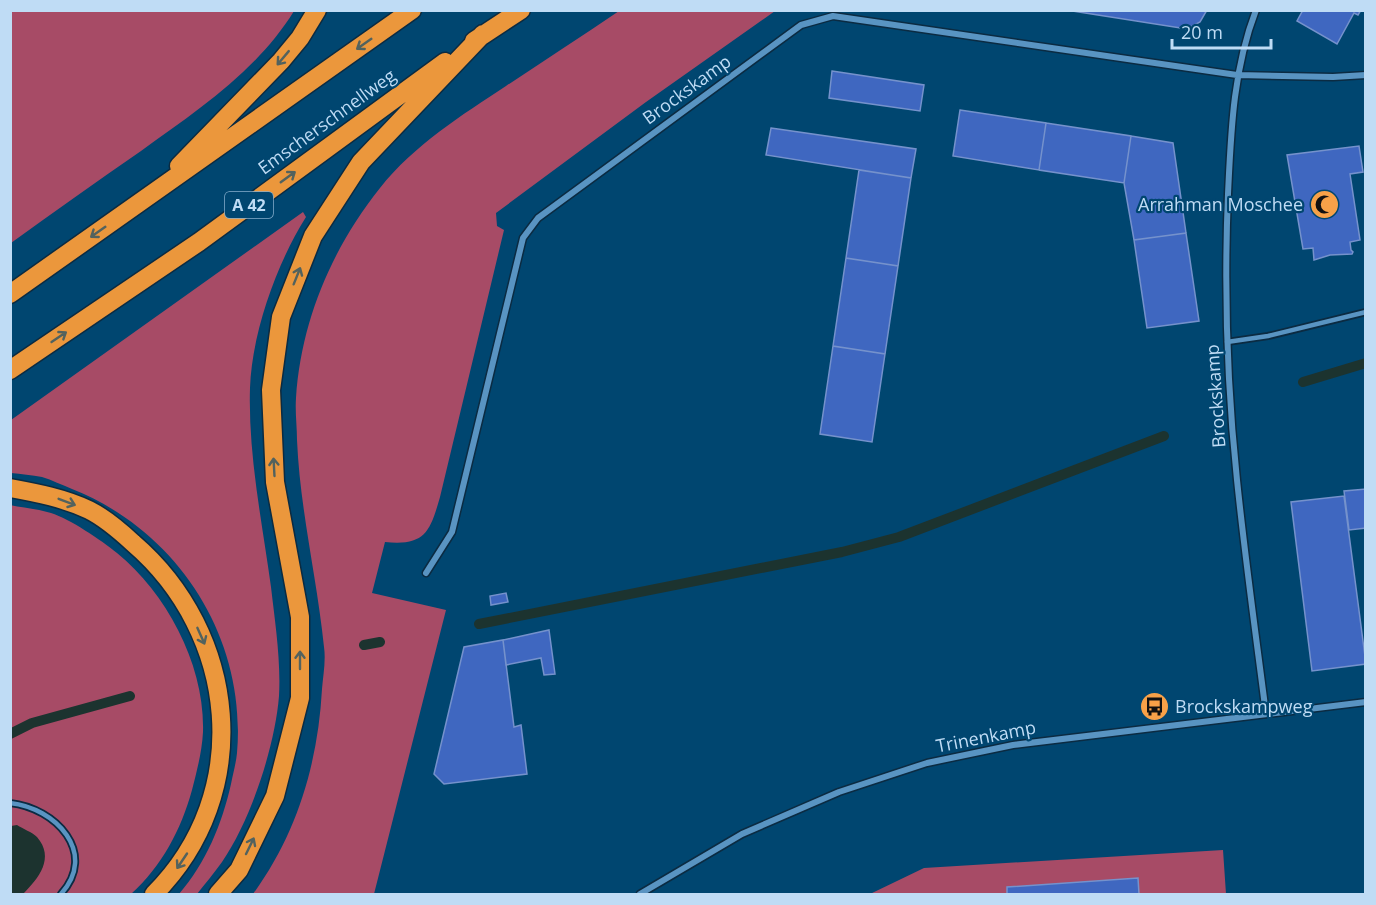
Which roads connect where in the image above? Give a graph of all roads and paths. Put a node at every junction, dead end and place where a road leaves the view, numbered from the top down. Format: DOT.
graph roads {
  1 [pos="317,10"];
  2 [pos="412,10"];
  3 [pos="520,10"];
  4 [pos="1256,10"];
  5 [pos="483,34"];
  6 [pos="1237,75"];
  7 [pos="1365,75"];
  8 [pos="147,199"];
  9 [pos="10,294"];
  10 [pos="1365,312"];
  11 [pos="1227,342"];
  12 [pos="10,370"];
  13 [pos="10,488"];
  14 [pos="426,573"];
  15 [pos="1365,702"];
  16 [pos="1266,714"];
  17 [pos="10,803"];
  18 [pos="61,894"];
  19 [pos="154,894"];
  20 [pos="218,894"];
  21 [pos="640,894"];
  1 -- 8 [label="highway, one-way"];
  2 -- 8 [label="highway, one-way"];
  3 -- 5 [label="highway, Emscherschnellweg / A 42"];
  4 -- 6 [label="street, Brockskamp"];
  12 -- 5 [label="highway, Emscherschnellweg / A 42, one-way"];
  20 -- 5 [label="highway, one-way"];
  6 -- 7 [label="street"];
  6 -- 11 [label="street, Brockskamp"];
  6 -- 14 [label="street, Brockskamp"];
  8 -- 9 [label="highway, one-way"];
  10 -- 11 [label="lane"];
  11 -- 16 [label="street, Brockskamp"];
  13 -- 19 [label="highway, one-way"];
  15 -- 16 [label="street, Trinenkamp"];
  16 -- 21 [label="street, Trinenkamp"];
  17 -- 18 [label="lane"];
}
